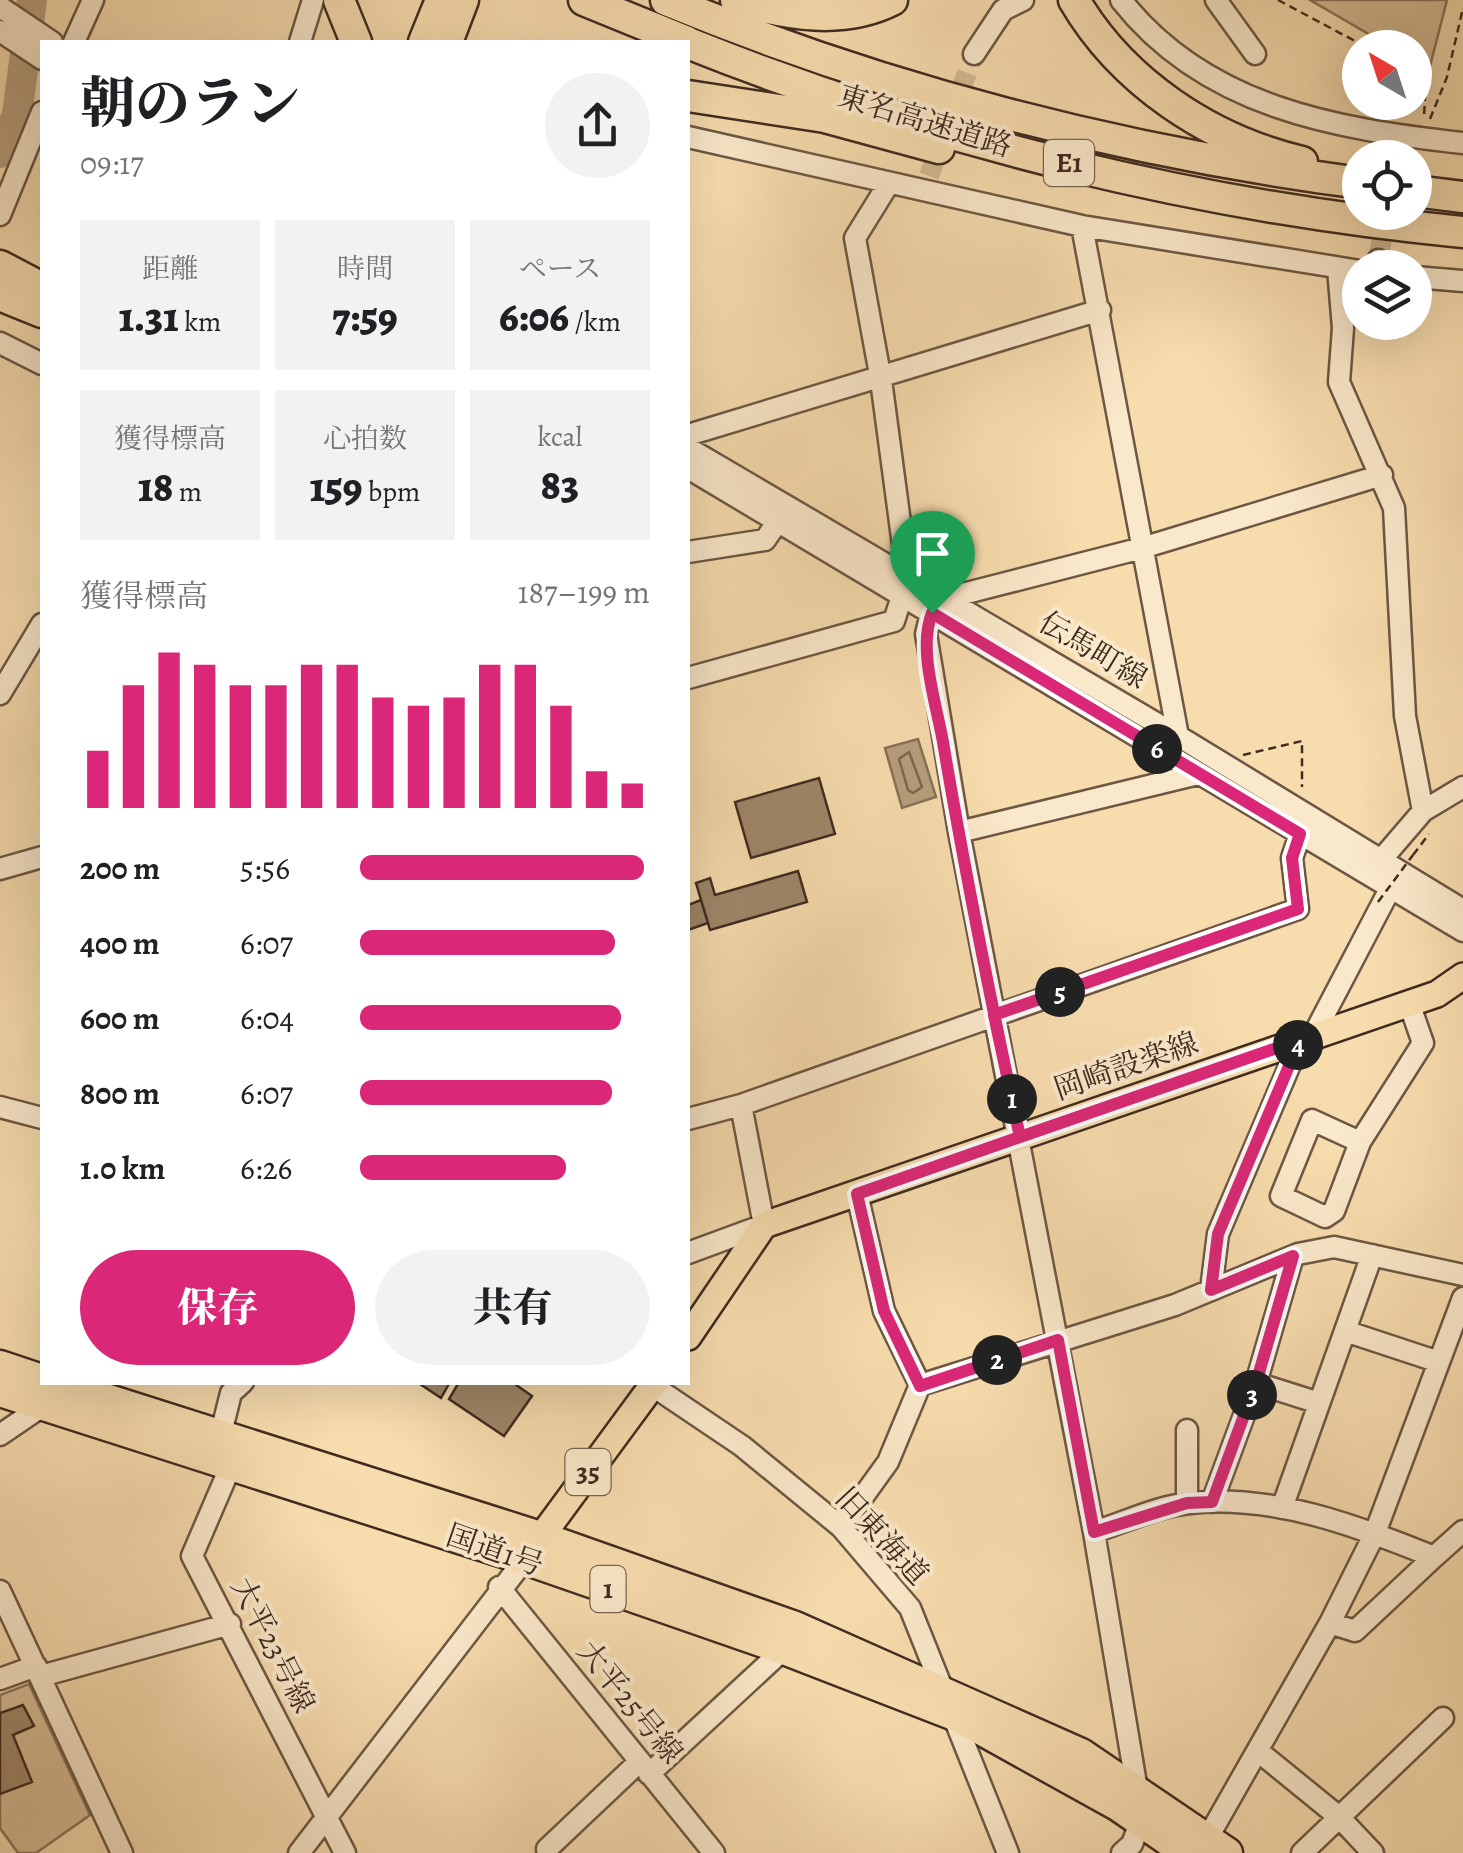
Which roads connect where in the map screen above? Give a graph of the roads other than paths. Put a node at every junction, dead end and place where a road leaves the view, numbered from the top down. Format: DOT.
graph roads {
  1 [pos="94,0"];
  2 [pos="339,0"];
  3 [pos="441,0"];
  4 [pos="463,0"];
  5 [pos="584,0"];
  6 [pos="666,0"];
  7 [pos="736,0"];
  8 [pos="892,0"];
  9 [pos="1023,0"];
  10 [pos="1074,0"];
  11 [pos="1121,0"];
  12 [pos="1216,0"];
  13 [pos="305,5"];
  14 [pos="0,7"];
  15 [pos="0,31"];
  16 [pos="49,40"];
  17 [pos="75,40"];
  18 [pos="300,40"];
  19 [pos="355,40"];
  20 [pos="425,40"];
  21 [pos="447,40"];
  22 [pos="680,40"];
  23 [pos="690,44"];
  24 [pos="974,54"];
  25 [pos="1255,54"];
  26 [pos="40,58"];
  27 [pos="690,96"];
  28 [pos="40,117"];
  29 [pos="690,137"];
  30 [pos="1463,143"];
  31 [pos="1342,171"];
  32 [pos="1342,181"];
  33 [pos="890,184"];
  34 [pos="1183,192"];
  35 [pos="1432,192"];
  36 [pos="1459,197"];
  37 [pos="1,208"];
  38 [pos="1082,226"];
  39 [pos="1463,232"];
  40 [pos="1338,268"];
  41 [pos="1342,269"];
  42 [pos="3,277"];
  43 [pos="1432,278"];
  44 [pos="1463,281"];
  45 [pos="40,287"];
  46 [pos="40,310"];
  47 [pos="1100,310"];
  48 [pos="0,343"];
  49 [pos="40,363"];
  50 [pos="881,380"];
  51 [pos="690,434"];
  52 [pos="690,449"];
  53 [pos="690,469"];
  54 [pos="1382,475"];
  55 [pos="778,521"];
  56 [pos="1142,548"];
  57 [pos="690,552"];
  58 [pos="904,585"];
  59 [pos="939,606"];
  60 [pos="40,627"];
  61 [pos="690,677"];
  62 [pos="1,690"];
  63 [pos="1178,736"];
  64 [pos="1198,774"];
  65 [pos="1463,787"];
  66 [pos="1423,812"];
  67 [pos="959,832"];
  68 [pos="1300,834"];
  69 [pos="40,858"];
  70 [pos="1381,860"];
  71 [pos="0,869"];
  72 [pos="1385,895"];
  73 [pos="1463,910"];
  74 [pos="1463,931"];
  75 [pos="1463,976"];
  76 [pos="1409,1003"];
  77 [pos="994,1015"];
  78 [pos="1307,1038"];
  79 [pos="740,1105"];
  80 [pos="0,1106"];
  81 [pos="40,1117"];
  82 [pos="690,1118"];
  83 [pos="1020,1137"];
  84 [pos="1360,1142"];
  85 [pos="857,1194"];
  86 [pos="764,1226"];
  87 [pos="690,1249"];
  88 [pos="1293,1256"];
  89 [pos="1372,1256"];
  90 [pos="1463,1274"];
  91 [pos="1211,1290"];
  92 [pos="1463,1298"];
  93 [pos="1344,1331"];
  94 [pos="690,1334"];
  95 [pos="1058,1340"];
  96 [pos="1439,1362"];
  97 [pos="0,1366"];
  98 [pos="1256,1383"];
  99 [pos="240,1385"];
  100 [pos="650,1385"];
  101 [pos="652,1385"];
  102 [pos="920,1386"];
  103 [pos="46,1389"];
  104 [pos="0,1392"];
  105 [pos="1319,1403"];
  106 [pos="1187,1430"];
  107 [pos="0,1435"];
  108 [pos="226,1450"];
  109 [pos="1212,1502"];
  110 [pos="1187,1503"];
  111 [pos="1282,1508"];
  112 [pos="841,1526"];
  113 [pos="1463,1531"];
  114 [pos="1094,1532"];
  115 [pos="1375,1533"];
  116 [pos="532,1548"];
  117 [pos="1434,1557"];
  118 [pos="499,1587"];
  119 [pos="0,1591"];
  120 [pos="1330,1623"];
  121 [pos="230,1624"];
  122 [pos="784,1649"];
  123 [pos="38,1671"];
  124 [pos="0,1679"];
  125 [pos="950,1703"];
  126 [pos="1442,1718"];
  127 [pos="1258,1751"];
  128 [pos="644,1768"];
  129 [pos="1137,1790"];
  130 [pos="1339,1817"];
  131 [pos="328,1820"];
  132 [pos="1140,1823"];
  133 [pos="547,1849"];
  134 [pos="1205,1849"];
  135 [pos="122,1853"];
  136 [pos="300,1853"];
  137 [pos="345,1853"];
  138 [pos="714,1853"];
  139 [pos="1008,1853"];
  140 [pos="1122,1853"];
  141 [pos="1302,1853"];
  142 [pos="1372,1853"];
  1 -- 17 [label="street"];
  2 -- 19 [label="highway"];
  3 -- 20 [label="highway"];
  4 -- 21 [label="highway"];
  5 -- 22 [label="highway, 東名高速道路 / E1"];
  6 -- 32 [label="highway, 東名高速道路 / E1"];
  7 -- 8 [label="highway"];
  9 -- 24 [label="street"];
  10 -- 31 [label="highway"];
  11 -- 30 [label="street"];
  12 -- 25 [label="street"];
  13 -- 18 [label="street"];
  14 -- 16 [label="street"];
  15 -- 26 [label="street"];
  23 -- 34 [label="highway, 東名高速道路 / E1"];
  27 -- 34 [label="highway"];
  28 -- 37 [label="street"];
  29 -- 33 [label="street"];
  33 -- 38 [label="street"];
  33 -- 50 [label="street"];
  34 -- 39 [label="highway, 東名高速道路 / E1"];
  35 -- 36 [label="highway"];
  38 -- 40 [label="street"];
  38 -- 47 [label="street"];
  40 -- 41 [label="street"];
  40 -- 54 [label="street"];
  42 -- 45 [label="highway"];
  42 -- 46 [label="highway"];
  43 -- 44 [label="street"];
  47 -- 50 [label="street"];
  47 -- 56 [label="street"];
  48 -- 49 [label="street"];
  50 -- 51 [label="street"];
  50 -- 58 [label="street"];
  52 -- 58 [label="street, 伝馬町線"];
  53 -- 55 [label="street, 伝馬町線"];
  54 -- 56 [label="street"];
  54 -- 66 [label="street"];
  55 -- 57 [label="street"];
  55 -- 58 [label="street, 伝馬町線"];
  56 -- 59 [label="street"];
  56 -- 63 [label="street"];
  58 -- 59 [label="street, 伝馬町線"];
  58 -- 61 [label="street"];
  59 -- 63 [label="street, 伝馬町線"];
  59 -- 64 [label="street, 伝馬町線"];
  59 -- 67 [label="street"];
  60 -- 62 [label="street"];
  63 -- 70 [label="street, 伝馬町線"];
  64 -- 67 [label="street"];
  64 -- 68 [label="street"];
  65 -- 66 [label="street"];
  66 -- 70 [label="street"];
  67 -- 77 [label="street"];
  68 -- 72 [label="street"];
  68 -- 77 [label="street"];
  69 -- 71 [label="street"];
  70 -- 73 [label="street, 伝馬町線"];
  72 -- 74 [label="street"];
  72 -- 78 [label="street"];
  75 -- 76 [label="main road, 岡崎設楽線"];
  76 -- 78 [label="main road, 岡崎設楽線"];
  76 -- 84 [label="street"];
  77 -- 79 [label="street"];
  77 -- 83 [label="street"];
  78 -- 83 [label="main road, 岡崎設楽線"];
  78 -- 91 [label="street"];
  79 -- 82 [label="street"];
  79 -- 86 [label="street"];
  80 -- 81 [label="street"];
  83 -- 85 [label="main road, 岡崎設楽線"];
  83 -- 95 [label="street"];
  84 -- 84 [label="street"];
  85 -- 86 [label="main road, 岡崎設楽線"];
  85 -- 102 [label="street"];
  86 -- 87 [label="street"];
  86 -- 94 [label="main road"];
  88 -- 89 [label="street"];
  88 -- 91 [label="street"];
  88 -- 98 [label="street"];
  89 -- 90 [label="street"];
  89 -- 93 [label="street"];
  91 -- 95 [label="street"];
  92 -- 96 [label="street"];
  93 -- 96 [label="street"];
  93 -- 105 [label="street"];
  95 -- 102 [label="street"];
  95 -- 114 [label="street"];
  96 -- 115 [label="street"];
  97 -- 103 [label="highway, 国道1号 / 1"];
  98 -- 105 [label="street"];
  98 -- 109 [label="street"];
  99 -- 108 [label="street"];
  100 -- 116 [label="main road, 35"];
  101 -- 112 [label="street, 旧東海道"];
  102 -- 112 [label="street"];
  103 -- 104 [label="highway, 国道1号 / 1"];
  103 -- 107 [label="street"];
  103 -- 108 [label="highway, 国道1号 / 1"];
  105 -- 111 [label="street"];
  106 -- 110 [label="street"];
  108 -- 116 [label="highway, 国道1号 / 1"];
  108 -- 121 [label="street, 大平23号線"];
  109 -- 110 [label="street"];
  109 -- 111 [label="street"];
  110 -- 114 [label="street"];
  111 -- 115 [label="street"];
  112 -- 125 [label="street, 旧東海道"];
  113 -- 117 [label="street"];
  114 -- 129 [label="street"];
  115 -- 117 [label="street"];
  115 -- 120 [label="street"];
  116 -- 118 [label="street"];
  116 -- 122 [label="highway, 国道1号 / 1"];
  116 -- 125 [label="highway, 国道1号 / 1"];
  117 -- 120 [label="street"];
  118 -- 128 [label="street, 大平25号線"];
  118 -- 131 [label="street"];
  119 -- 123 [label="street"];
  120 -- 127 [label="street"];
  121 -- 123 [label="street"];
  121 -- 131 [label="street, 大平23号線"];
  122 -- 125 [label="highway, 国道1号 / 1"];
  122 -- 128 [label="street"];
  123 -- 124 [label="street"];
  123 -- 135 [label="street"];
  125 -- 129 [label="highway, 国道1号 / 1"];
  125 -- 132 [label="highway, 国道1号 / 1"];
  125 -- 139 [label="street, 旧東海道"];
  126 -- 130 [label="street"];
  127 -- 130 [label="street"];
  127 -- 134 [label="street"];
  128 -- 133 [label="street"];
  128 -- 138 [label="street, 大平25号線"];
  129 -- 134 [label="highway, 国道1号 / 1"];
  130 -- 141 [label="street"];
  130 -- 142 [label="street"];
  131 -- 136 [label="street"];
  131 -- 137 [label="street, 大平23号線"];
  132 -- 134 [label="highway, 国道1号 / 1"];
  132 -- 140 [label="street"];
}
